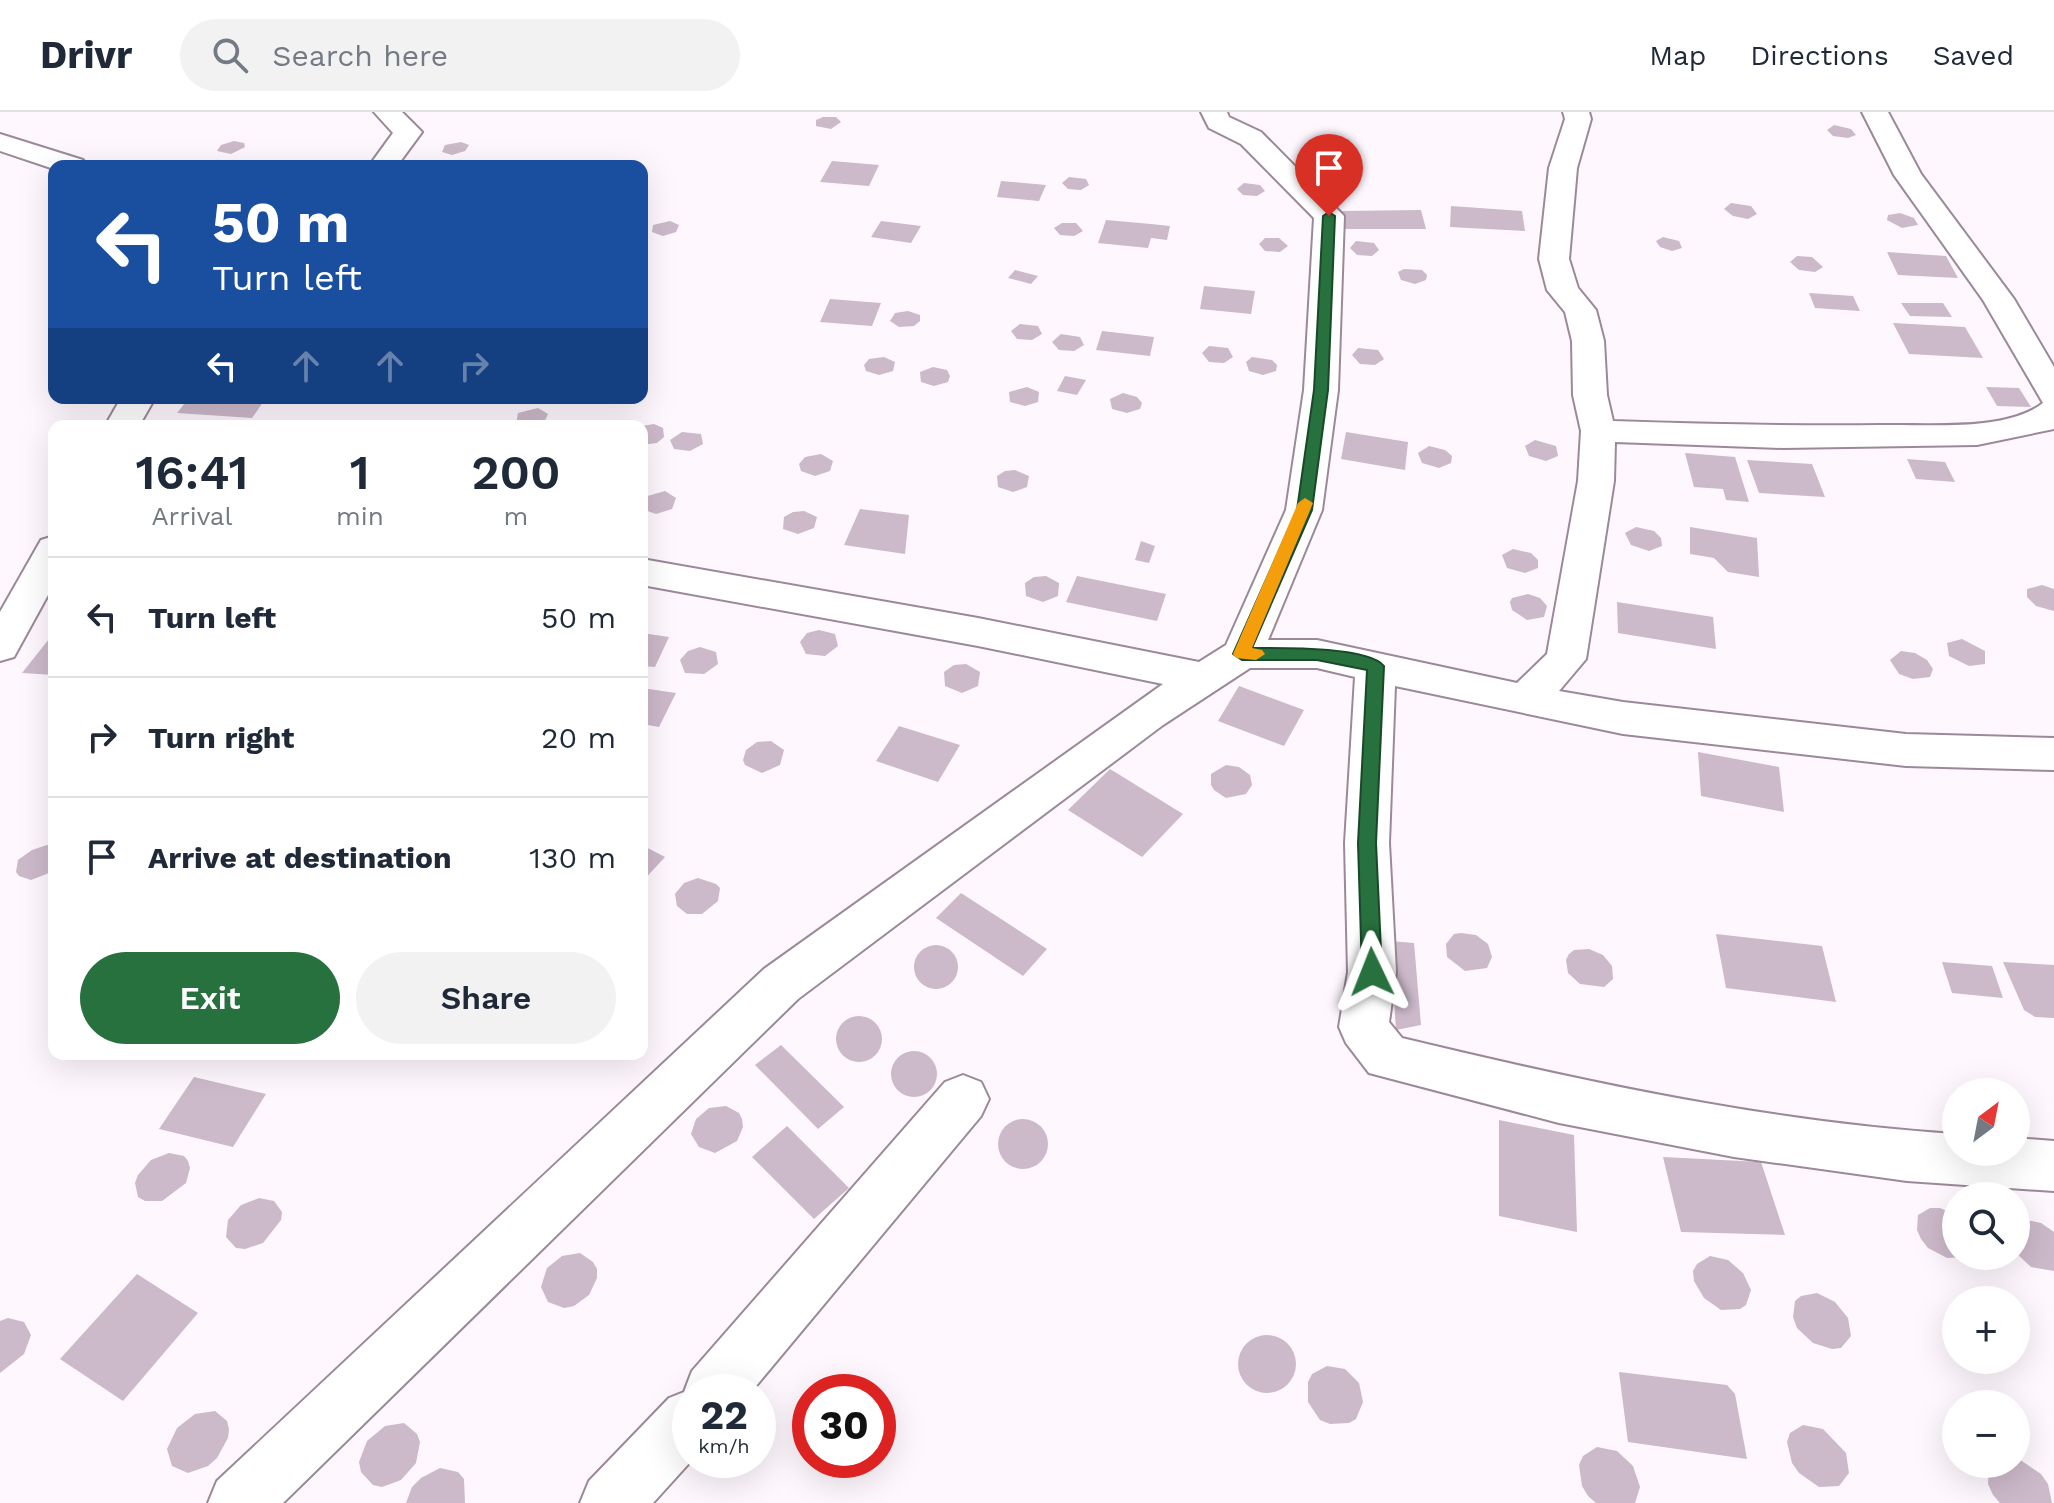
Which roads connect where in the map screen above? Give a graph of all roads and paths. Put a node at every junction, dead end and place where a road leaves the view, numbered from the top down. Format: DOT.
graph roads {
  1 [pos="387,112"];
  2 [pos="1214,112"];
  3 [pos="1576,112"];
  4 [pos="1875,112"];
  5 [pos="0,142"];
  6 [pos="55,160"];
  7 [pos="387,160"];
  8 [pos="2054,396"];
  9 [pos="2054,411"];
  10 [pos="1598,431"];
  11 [pos="48,560"];
  12 [pos="648,573"];
  13 [pos="0,647"];
  14 [pos="1223,666"];
  15 [pos="1376,666"];
  16 [pos="1527,698"];
  17 [pos="2054,754"];
  18 [pos="963,1099"];
  19 [pos="2054,1166"];
  20 [pos="728,1374"];
  21 [pos="672,1438"];
  22 [pos="239,1503"];
  23 [pos="611,1503"];
  1 -- 7 [label="street"];
  2 -- 14 [label="street"];
  3 -- 10 [label="street"];
  4 -- 8 [label="street"];
  5 -- 6 [label="street"];
  9 -- 10 [label="street"];
  10 -- 16 [label="street"];
  11 -- 13 [label="street"];
  12 -- 14 [label="street"];
  14 -- 15 [label="street"];
  14 -- 22 [label="street"];
  15 -- 16 [label="street"];
  15 -- 19 [label="street"];
  16 -- 17 [label="street"];
  18 -- 20 [label="street"];
  21 -- 23 [label="street"];
}
